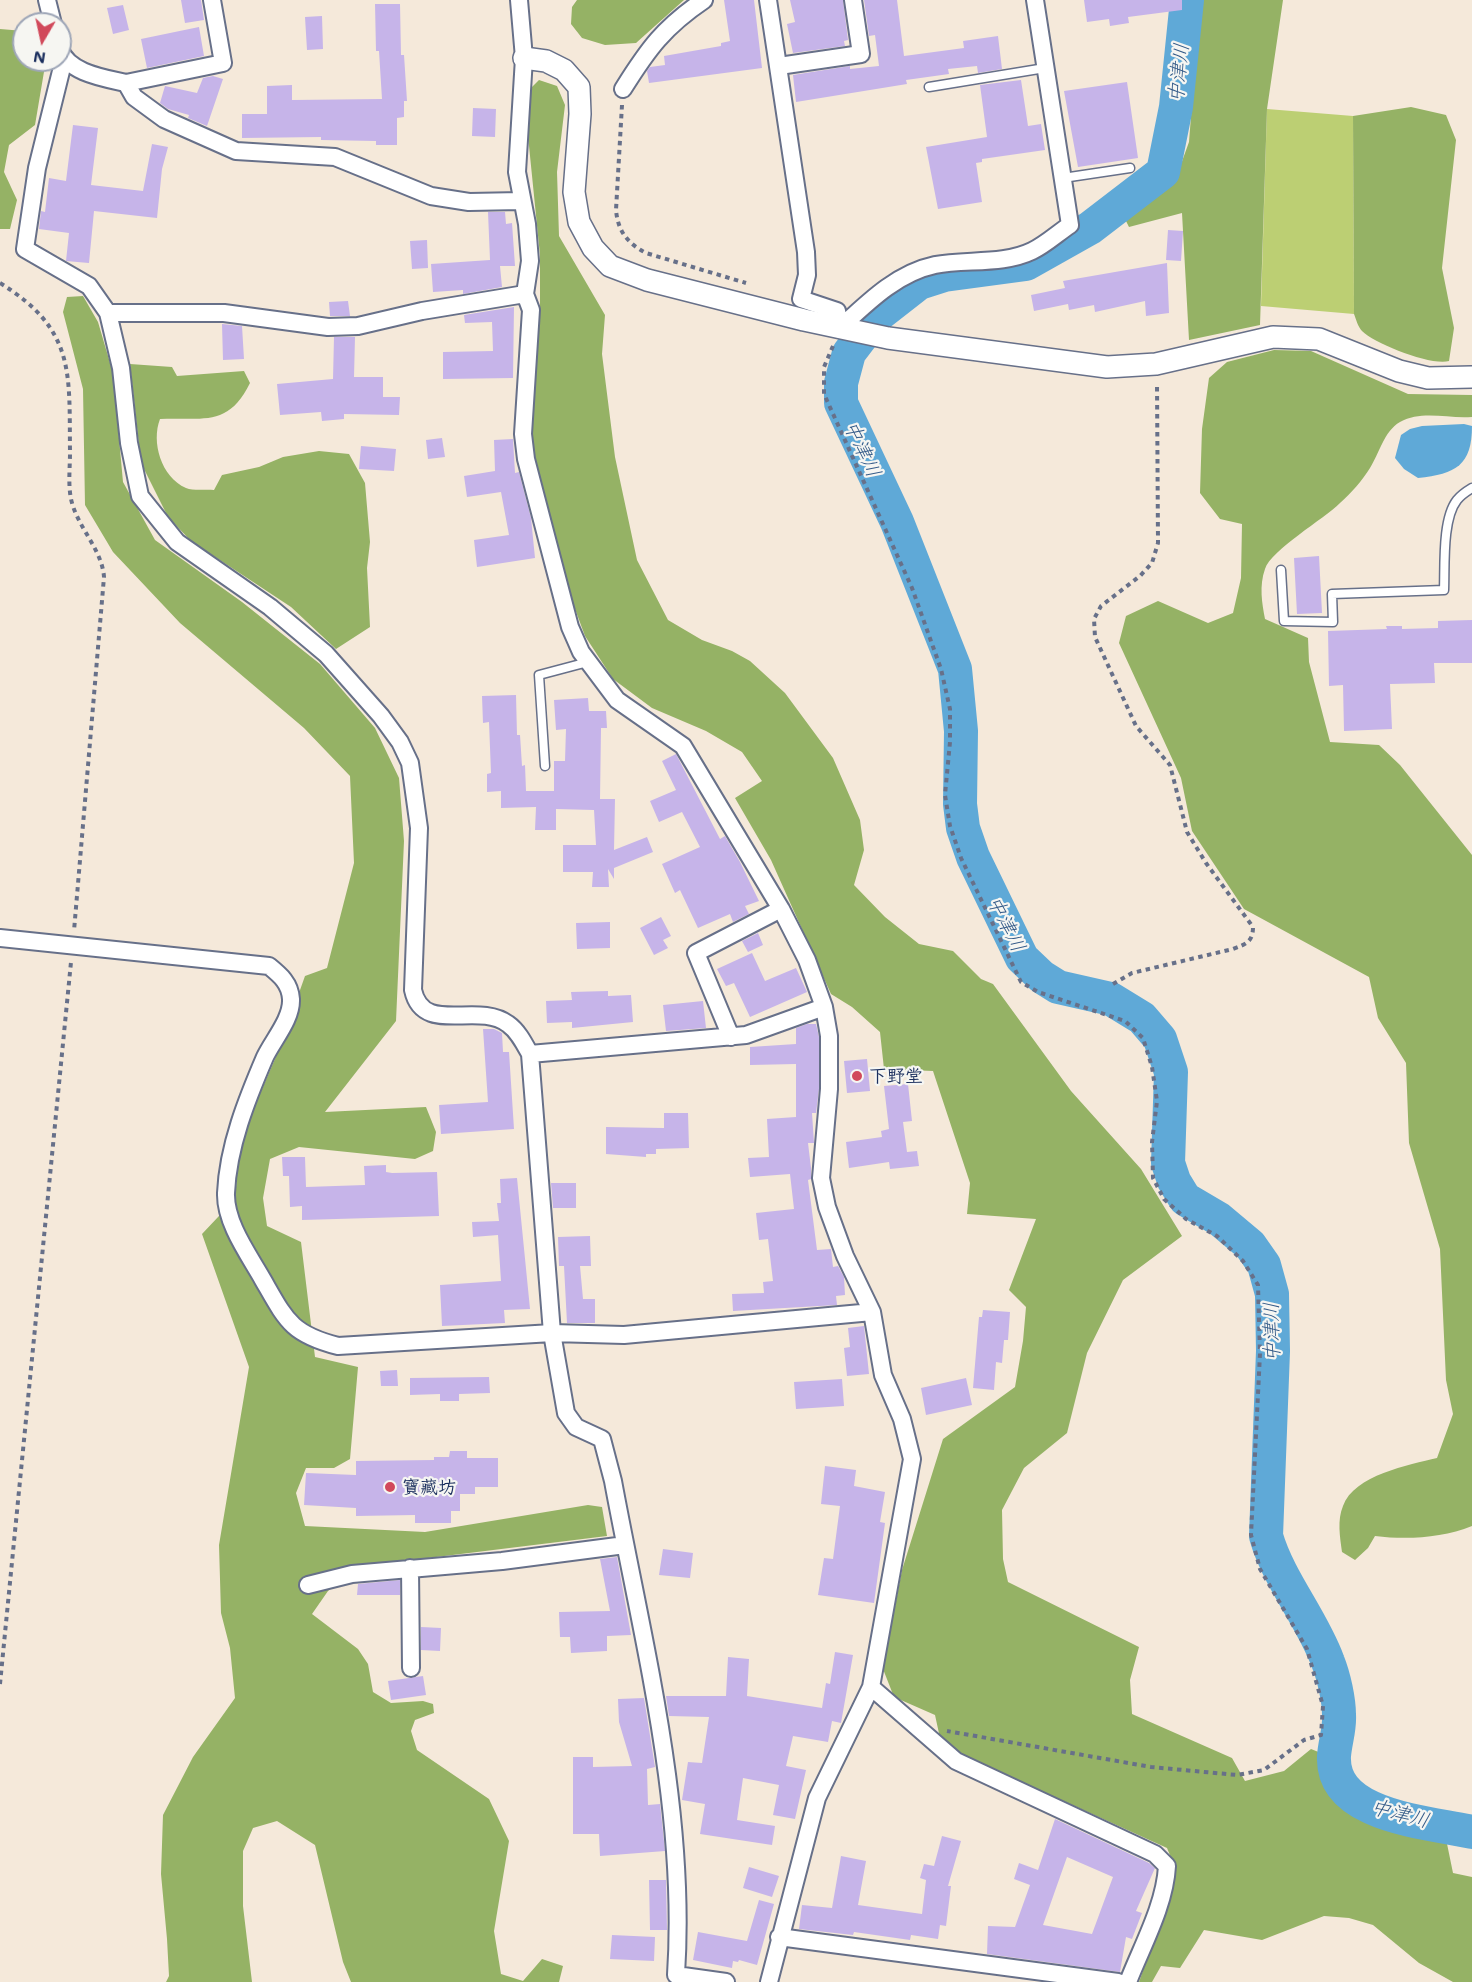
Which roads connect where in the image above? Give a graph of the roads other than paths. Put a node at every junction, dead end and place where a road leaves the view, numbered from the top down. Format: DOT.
graph roads {
  1 [pos="212,0"];
  2 [pos="519,0"];
  3 [pos="704,0"];
  4 [pos="768,0"];
  5 [pos="853,0"];
  6 [pos="1035,0"];
  7 [pos="524,58"];
  8 [pos="72,63"];
  9 [pos="779,66"];
  10 [pos="1045,68"];
  11 [pos="58,72"];
  12 [pos="126,83"];
  13 [pos="929,87"];
  14 [pos="622,89"];
  15 [pos="1130,168"];
  16 [pos="1063,178"];
  17 [pos="521,201"];
  18 [pos="525,294"];
  19 [pos="108,313"];
  20 [pos="845,329"];
  21 [pos="1472,377"];
  22 [pos="1472,488"];
  23 [pos="1281,570"];
  24 [pos="588,662"];
  25 [pos="545,766"];
  26 [pos="781,909"];
  27 [pos="0,938"];
  28 [pos="824,1007"];
  29 [pos="731,1036"];
  30 [pos="530,1054"];
  31 [pos="872,1312"];
  32 [pos="552,1333"];
  33 [pos="625,1545"];
  34 [pos="410,1568"];
  35 [pos="308,1585"];
  36 [pos="411,1668"];
  37 [pos="871,1688"];
  38 [pos="779,1937"];
  39 [pos="726,1982"];
  40 [pos="769,1982"];
  41 [pos="1118,1982"];
  42 [pos="1128,1982"];
  1 -- 12 [label="street"];
  2 -- 7 [label="street"];
  3 -- 14 [label="street"];
  4 -- 9 [label="street"];
  5 -- 9 [label="street"];
  6 -- 10 [label="street"];
  7 -- 17 [label="street"];
  7 -- 20 [label="street"];
  8 -- 12 [label="street"];
  9 -- 20 [label="street"];
  10 -- 13 [label="lane"];
  10 -- 16 [label="street"];
  11 -- 19 [label="street"];
  12 -- 17 [label="street"];
  15 -- 16 [label="lane"];
  16 -- 20 [label="street"];
  17 -- 18 [label="street"];
  18 -- 19 [label="street"];
  18 -- 24 [label="street"];
  19 -- 30 [label="street"];
  20 -- 21 [label="street"];
  22 -- 23 [label="lane"];
  24 -- 25 [label="lane"];
  24 -- 26 [label="street"];
  26 -- 28 [label="street"];
  26 -- 29 [label="street"];
  27 -- 32 [label="street"];
  28 -- 29 [label="street"];
  28 -- 31 [label="street"];
  29 -- 30 [label="street"];
  30 -- 32 [label="street"];
  31 -- 32 [label="street"];
  31 -- 37 [label="street"];
  32 -- 33 [label="street"];
  33 -- 34 [label="street"];
  33 -- 39 [label="street"];
  34 -- 35 [label="street"];
  34 -- 36 [label="street"];
  37 -- 38 [label="street"];
  37 -- 42 [label="street"];
  38 -- 40 [label="street"];
  38 -- 41 [label="street"];
}
